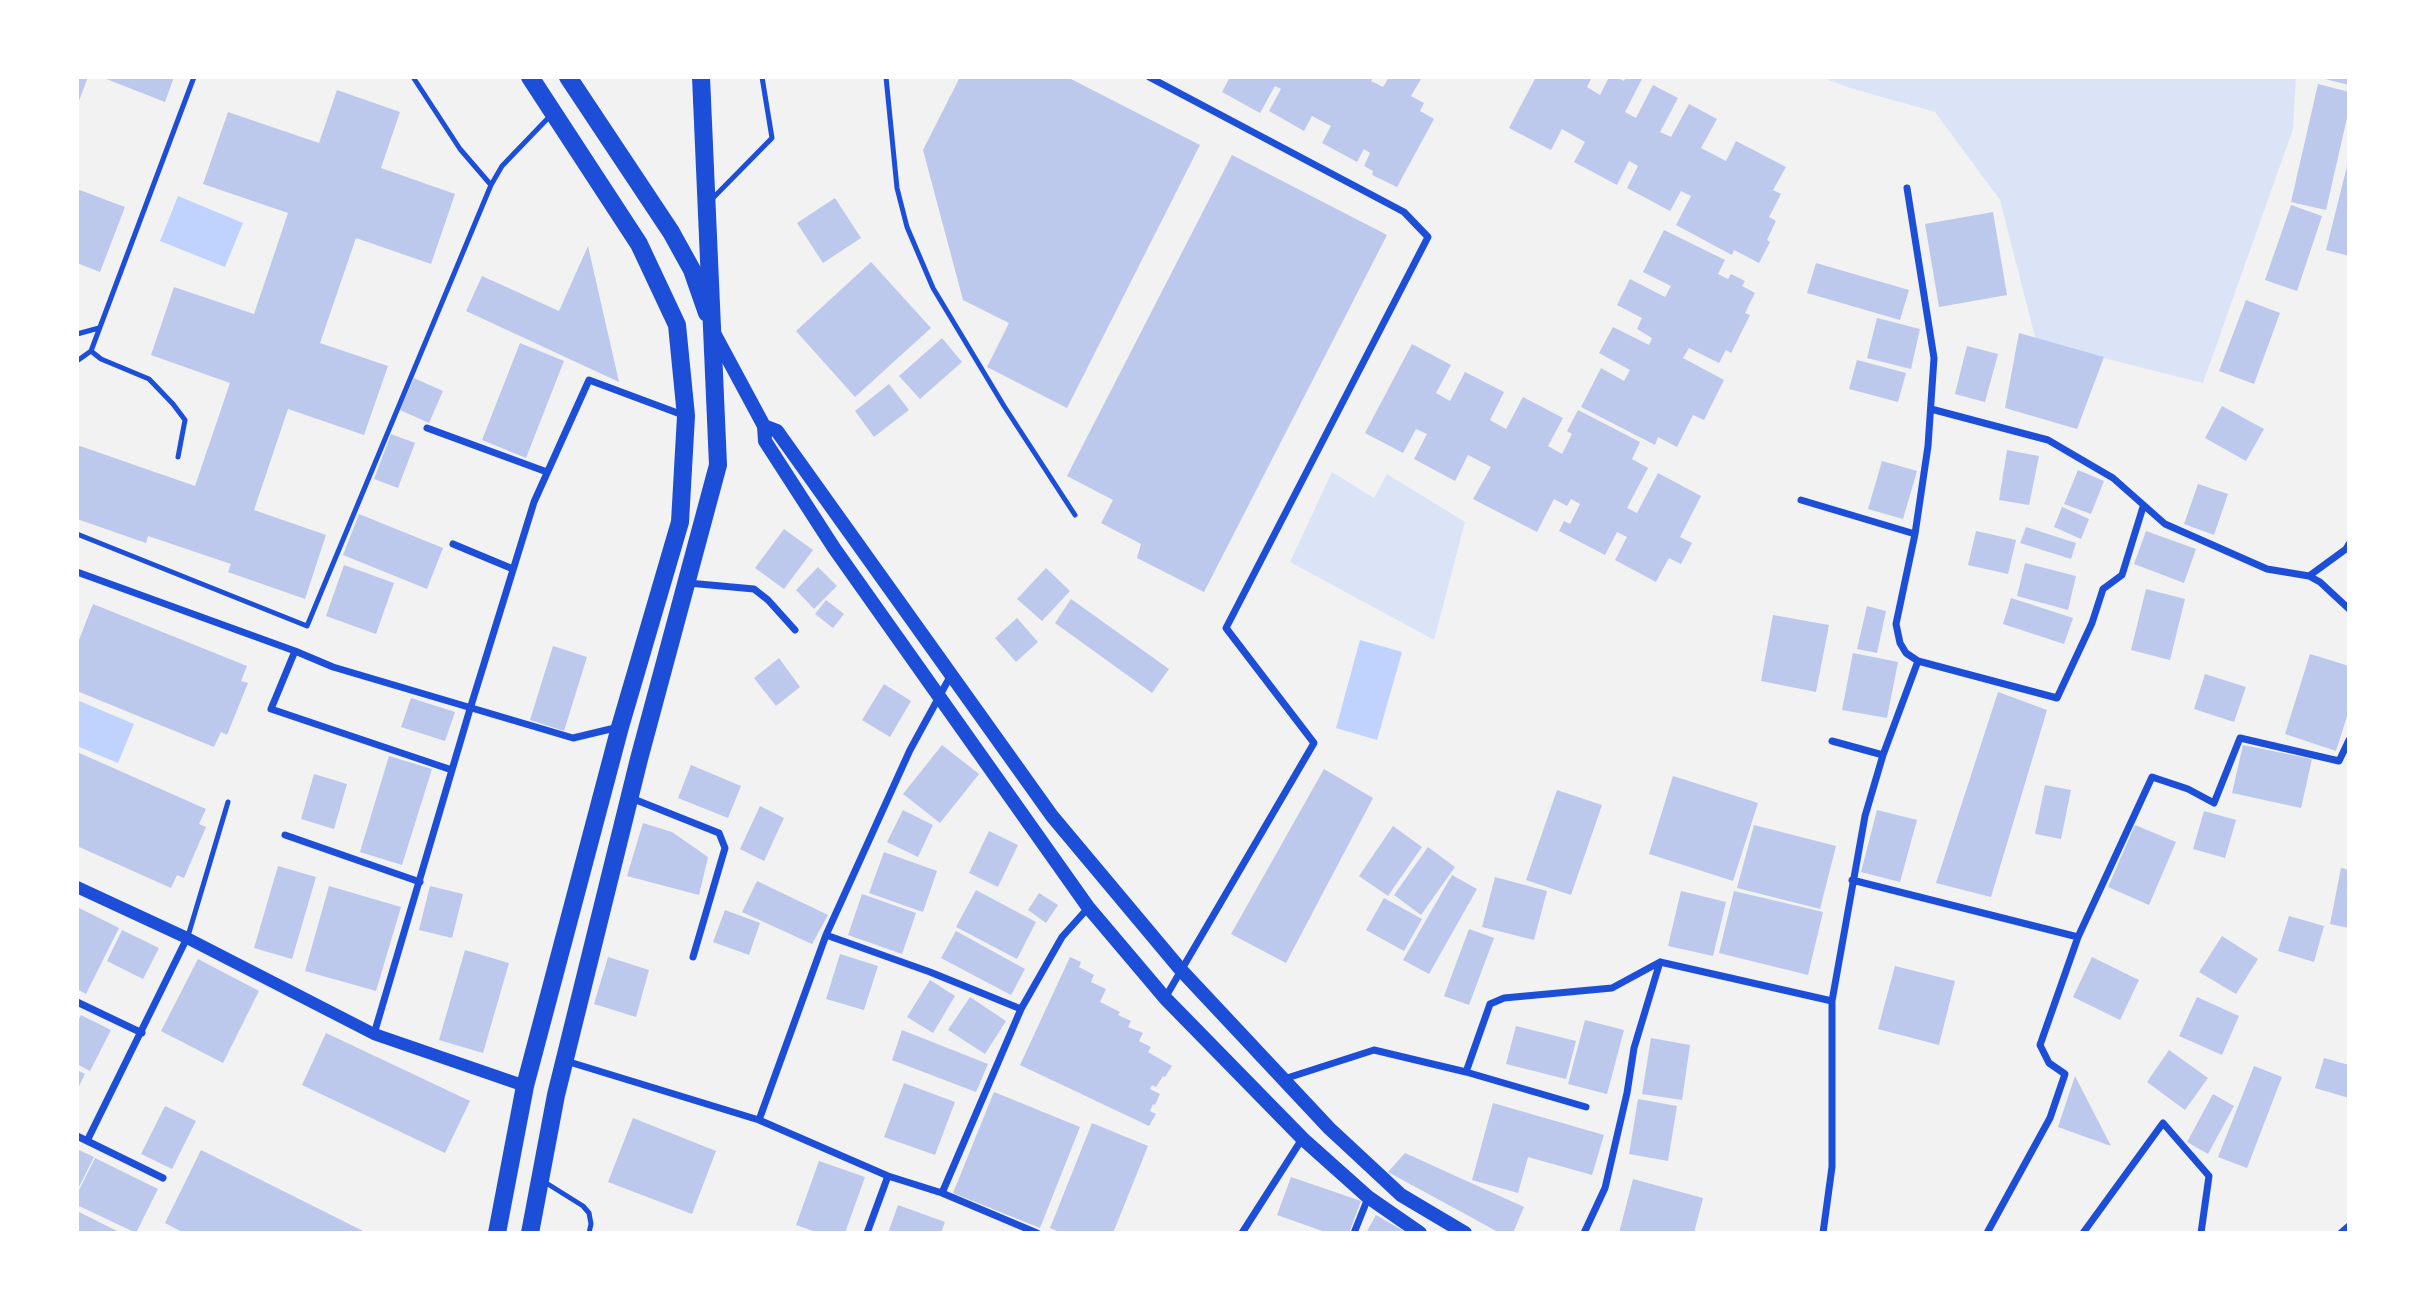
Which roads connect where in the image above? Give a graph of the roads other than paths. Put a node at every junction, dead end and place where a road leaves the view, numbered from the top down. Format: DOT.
graph roads {
  1 [pos="194,77"];
  2 [pos="413,77"];
  3 [pos="530,77"];
  4 [pos="568,77"];
  5 [pos="701,77"];
  6 [pos="762,77"];
  7 [pos="886,77"];
  8 [pos="1149,77"];
  9 [pos="554,113"];
  10 [pos="491,185"];
  11 [pos="1907,188"];
  12 [pos="706,205"];
  13 [pos="99,328"];
  14 [pos="714,332"];
  15 [pos="77,334"];
  16 [pos="90,351"];
  17 [pos="77,361"];
  18 [pos="1931,409"];
  19 [pos="686,416"];
  20 [pos="427,428"];
  21 [pos="765,433"];
  22 [pos="178,457"];
  23 [pos="547,472"];
  24 [pos="1801,500"];
  25 [pos="2143,507"];
  26 [pos="1075,515"];
  27 [pos="77,534"];
  28 [pos="1915,534"];
  29 [pos="453,544"];
  30 [pos="2349,544"];
  31 [pos="513,569"];
  32 [pos="77,572"];
  33 [pos="2309,576"];
  34 [pos="687,583"];
  35 [pos="2349,609"];
  36 [pos="795,630"];
  37 [pos="295,651"];
  38 [pos="1918,661"];
  39 [pos="951,675"];
  40 [pos="937,696"];
  41 [pos="470,709"];
  42 [pos="620,727"];
  43 [pos="2349,740"];
  44 [pos="1832,741"];
  45 [pos="1882,755"];
  46 [pos="452,770"];
  47 [pos="630,798"];
  48 [pos="228,802"];
  49 [pos="285,835"];
  50 [pos="1852,880"];
  51 [pos="420,882"];
  52 [pos="77,887"];
  53 [pos="1088,907"];
  54 [pos="826,935"];
  55 [pos="2078,937"];
  56 [pos="187,938"];
  57 [pos="693,957"];
  58 [pos="1660,962"];
  59 [pos="1181,970"];
  60 [pos="1166,998"];
  61 [pos="1832,1001"];
  62 [pos="77,1002"];
  63 [pos="1021,1009"];
  64 [pos="142,1033"];
  65 [pos="374,1034"];
  66 [pos="565,1061"];
  67 [pos="1466,1072"];
  68 [pos="1283,1079"];
  69 [pos="525,1086"];
  70 [pos="1586,1107"];
  71 [pos="759,1120"];
  72 [pos="77,1136"];
  73 [pos="1303,1139"];
  74 [pos="87,1141"];
  75 [pos="888,1176"];
  76 [pos="163,1178"];
  77 [pos="540,1179"];
  78 [pos="942,1193"];
  79 [pos="1368,1197"];
  80 [pos="2349,1226"];
  81 [pos="497,1233"];
  82 [pos="530,1233"];
  83 [pos="589,1233"];
  84 [pos="866,1233"];
  85 [pos="1037,1233"];
  86 [pos="1242,1233"];
  87 [pos="1354,1233"];
  88 [pos="1420,1233"];
  89 [pos="1465,1233"];
  90 [pos="1584,1233"];
  91 [pos="1822,1233"];
  92 [pos="1987,1233"];
  93 [pos="2082,1233"];
  94 [pos="2202,1233"];
  95 [pos="2341,1233"];
  1 -- 13 [label="lane"];
  2 -- 10 [label="lane"];
  3 -- 9 [label="main road"];
  4 -- 14 [label="main road"];
  5 -- 12 [label="main road"];
  6 -- 12 [label="lane"];
  7 -- 26 [label="lane"];
  8 -- 59 [label="street"];
  9 -- 10 [label="lane"];
  9 -- 19 [label="main road"];
  10 -- 27 [label="lane"];
  11 -- 18 [label="street"];
  12 -- 14 [label="main road"];
  13 -- 15 [label="lane"];
  13 -- 16 [label="lane"];
  14 -- 21 [label="main road"];
  14 -- 34 [label="main road"];
  16 -- 17 [label="lane"];
  16 -- 22 [label="lane"];
  18 -- 25 [label="street"];
  18 -- 28 [label="street"];
  19 -- 23 [label="street"];
  19 -- 42 [label="main road"];
  20 -- 23 [label="street"];
  21 -- 39 [label="main road"];
  21 -- 40 [label="main road"];
  23 -- 31 [label="street"];
  24 -- 28 [label="street"];
  25 -- 33 [label="street"];
  25 -- 38 [label="street"];
  28 -- 38 [label="street"];
  29 -- 31 [label="street"];
  30 -- 33 [label="street"];
  31 -- 41 [label="street"];
  32 -- 37 [label="street"];
  33 -- 35 [label="street"];
  34 -- 36 [label="street"];
  34 -- 47 [label="main road"];
  37 -- 41 [label="street"];
  37 -- 46 [label="street"];
  38 -- 45 [label="street"];
  39 -- 40 [label="street"];
  39 -- 59 [label="main road"];
  40 -- 53 [label="main road"];
  40 -- 54 [label="street"];
  41 -- 42 [label="street"];
  41 -- 46 [label="street"];
  42 -- 69 [label="main road"];
  43 -- 55 [label="street"];
  44 -- 45 [label="street"];
  45 -- 50 [label="street"];
  46 -- 51 [label="street"];
  47 -- 57 [label="street"];
  47 -- 66 [label="main road"];
  48 -- 56 [label="lane"];
  49 -- 51 [label="street"];
  50 -- 55 [label="street"];
  50 -- 61 [label="street"];
  51 -- 65 [label="street"];
  52 -- 56 [label="street"];
  53 -- 60 [label="main road"];
  53 -- 63 [label="street"];
  54 -- 63 [label="street"];
  54 -- 71 [label="street"];
  55 -- 92 [label="street"];
  56 -- 64 [label="street"];
  56 -- 65 [label="street"];
  58 -- 61 [label="street"];
  58 -- 67 [label="street"];
  58 -- 90 [label="street"];
  59 -- 60 [label="street"];
  59 -- 68 [label="main road"];
  60 -- 73 [label="main road"];
  61 -- 91 [label="street"];
  62 -- 64 [label="street"];
  63 -- 78 [label="street"];
  64 -- 74 [label="street"];
  65 -- 69 [label="street"];
  66 -- 71 [label="street"];
  66 -- 77 [label="main road"];
  67 -- 68 [label="street"];
  67 -- 70 [label="street"];
  68 -- 89 [label="main road"];
  69 -- 81 [label="main road"];
  71 -- 75 [label="street"];
  72 -- 74 [label="street"];
  73 -- 79 [label="main road"];
  73 -- 86 [label="street"];
  74 -- 76 [label="street"];
  75 -- 78 [label="street"];
  75 -- 84 [label="street"];
  77 -- 82 [label="main road"];
  77 -- 83 [label="lane"];
  78 -- 85 [label="street"];
  79 -- 87 [label="street"];
  79 -- 88 [label="main road"];
  80 -- 95 [label="street"];
  93 -- 94 [label="street"];
}
